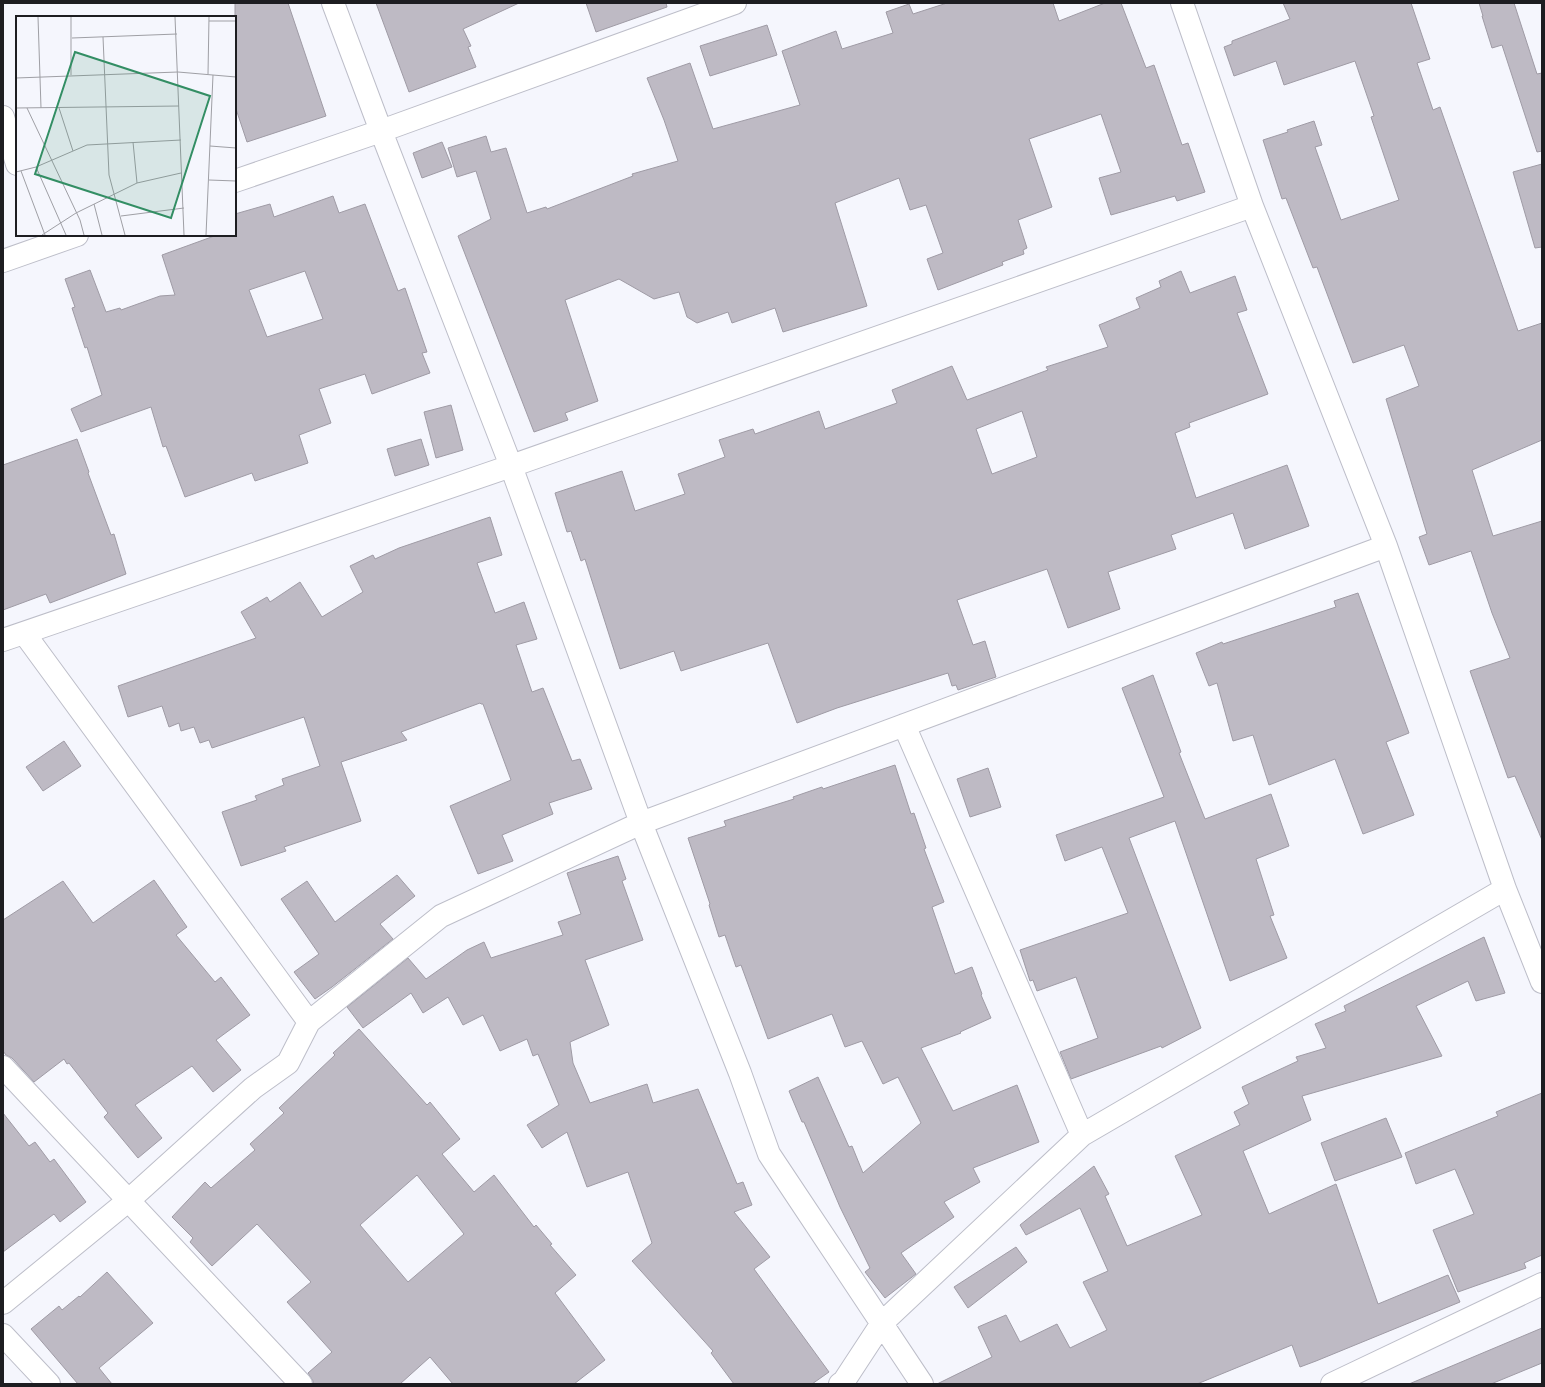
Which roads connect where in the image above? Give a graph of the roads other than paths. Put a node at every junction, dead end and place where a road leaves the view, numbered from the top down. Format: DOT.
graph roads {
  1 [pos="334,3"];
  2 [pos="735,3"];
  3 [pos="1182,3"];
  4 [pos="3,116"];
  5 [pos="381,130"];
  6 [pos="16,161"];
  7 [pos="236,181"];
  8 [pos="1252,206"];
  9 [pos="71,236"];
  10 [pos="40,241"];
  11 [pos="3,261"];
  12 [pos="511,466"];
  13 [pos="1386,546"];
  14 [pos="24,633"];
  15 [pos="3,640"];
  16 [pos="904,725"];
  17 [pos="641,823"];
  18 [pos="1505,889"];
  19 [pos="1542,982"];
  20 [pos="309,1022"];
  21 [pos="3,1067"];
  22 [pos="1082,1135"];
  23 [pos="129,1200"];
  24 [pos="1542,1284"];
  25 [pos="3,1303"];
  26 [pos="882,1323"];
  27 [pos="3,1335"];
  28 [pos="49,1384"];
  29 [pos="301,1384"];
  30 [pos="840,1384"];
  31 [pos="922,1384"];
  32 [pos="1332,1384"];
  1 -- 5 [label="street"];
  2 -- 5 [label="street"];
  3 -- 8 [label="street"];
  4 -- 6 [label="street"];
  5 -- 7 [label="street"];
  5 -- 12 [label="street"];
  8 -- 12 [label="street"];
  8 -- 13 [label="street"];
  9 -- 10 [label="street"];
  10 -- 11 [label="street"];
  12 -- 14 [label="street"];
  12 -- 17 [label="street"];
  13 -- 16 [label="street"];
  13 -- 18 [label="street"];
  14 -- 15 [label="street"];
  14 -- 20 [label="street"];
  16 -- 17 [label="street"];
  16 -- 22 [label="street"];
  17 -- 20 [label="street"];
  17 -- 26 [label="street"];
  18 -- 19 [label="street"];
  18 -- 22 [label="street"];
  20 -- 23 [label="street"];
  21 -- 23 [label="street"];
  22 -- 26 [label="street"];
  23 -- 25 [label="street"];
  23 -- 29 [label="street"];
  24 -- 32 [label="street"];
  26 -- 30 [label="street"];
  26 -- 31 [label="street"];
  27 -- 28 [label="street"];
}
